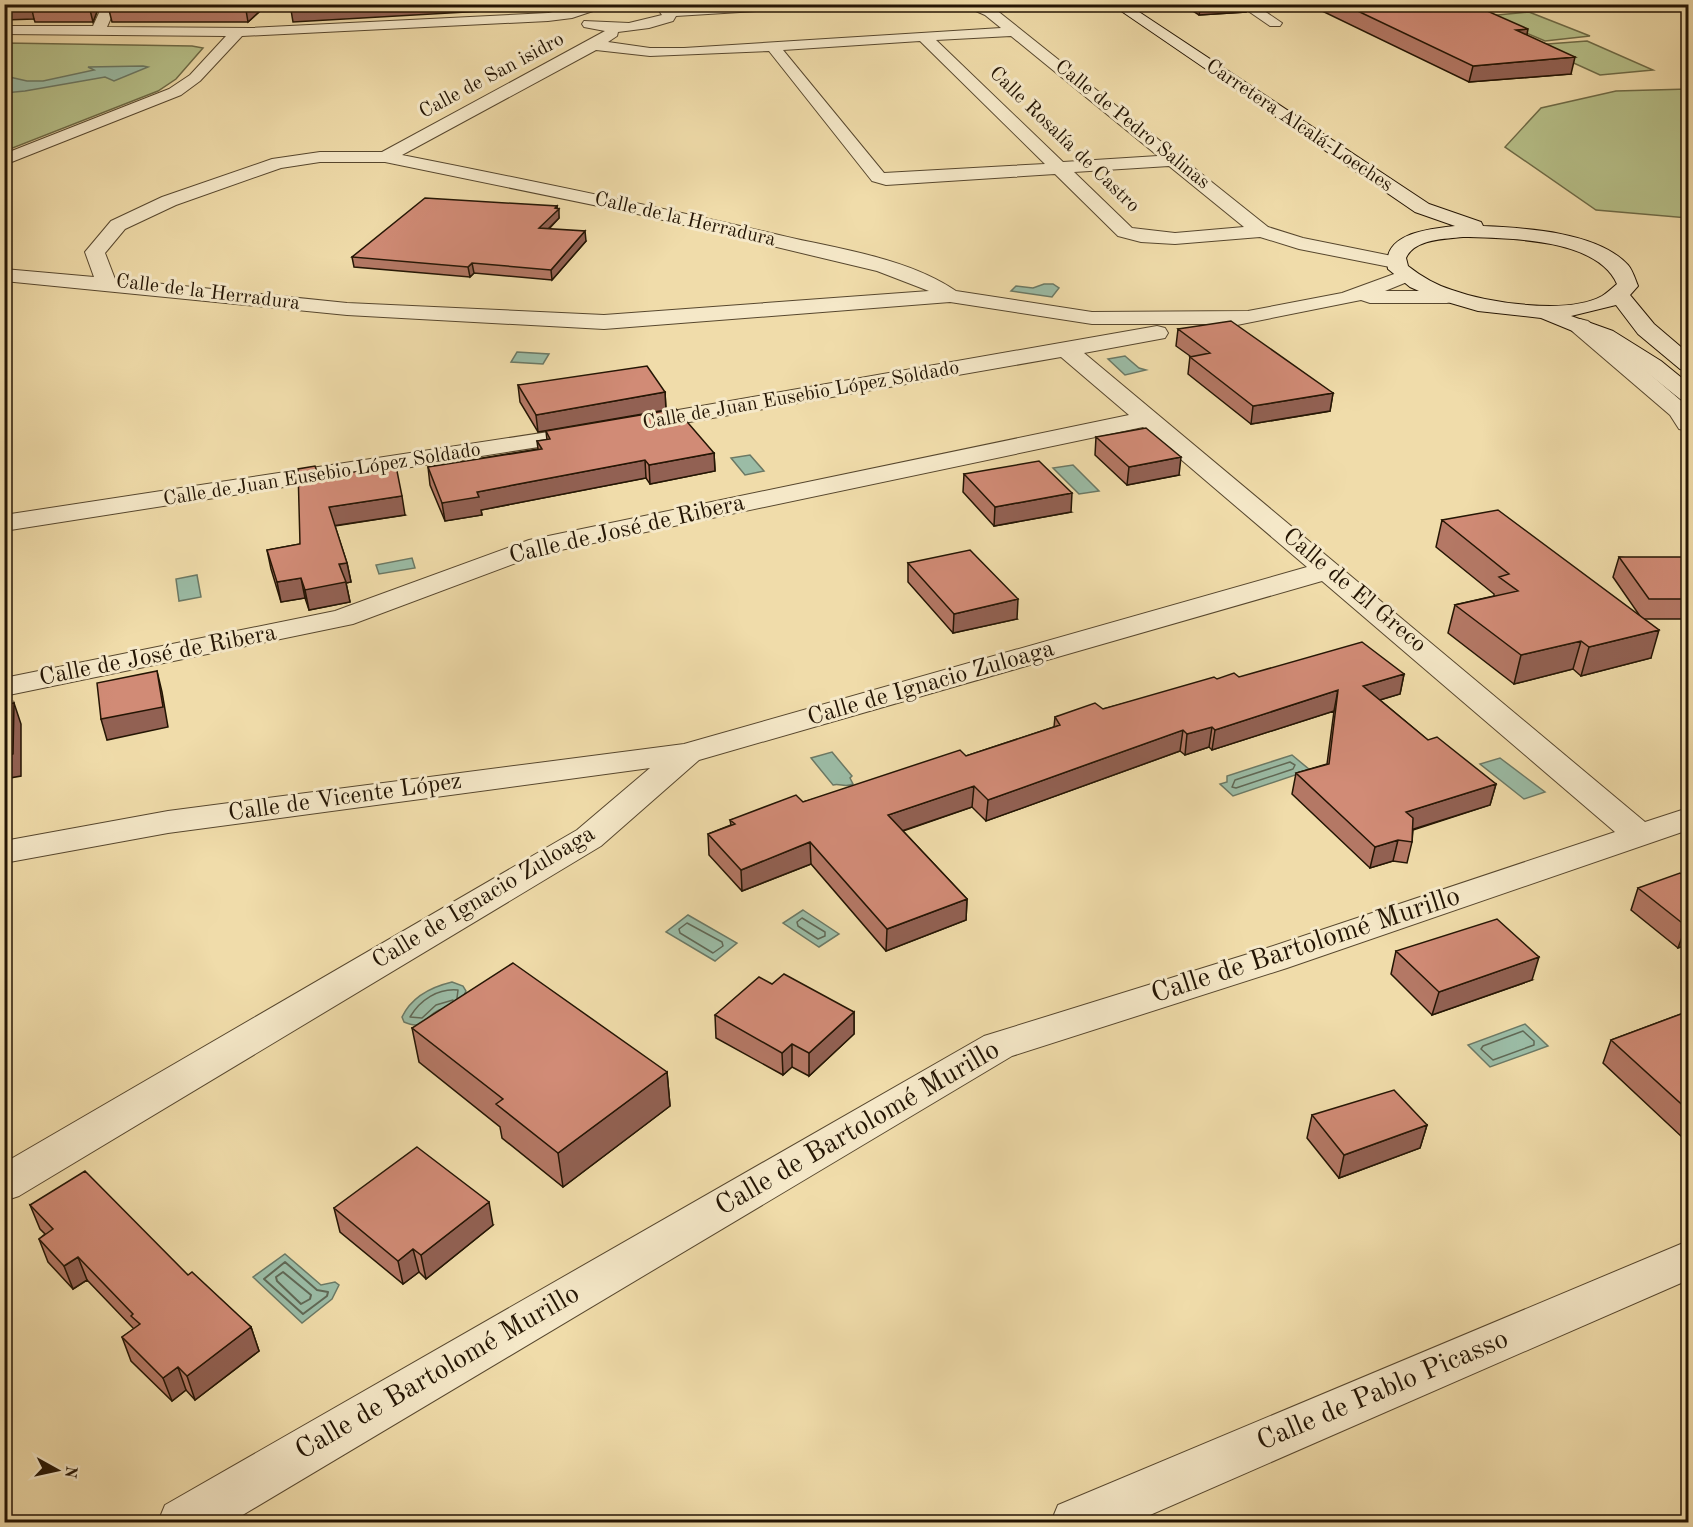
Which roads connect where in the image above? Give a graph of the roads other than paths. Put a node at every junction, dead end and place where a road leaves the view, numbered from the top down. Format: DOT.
graph roads {
  1 [pos="110,4"];
  2 [pos="434,4"];
  3 [pos="608,4"];
  4 [pos="646,4"];
  5 [pos="806,4"];
  6 [pos="966,4"];
  7 [pos="1245,4"];
  8 [pos="595,6"];
  9 [pos="1109,8"];
  10 [pos="670,12"];
  11 [pos="273,15"];
  12 [pos="581,17"];
  13 [pos="437,23"];
  14 [pos="1275,23"];
  15 [pos="615,27"];
  16 [pos="4,30"];
  17 [pos="1015,31"];
  18 [pos="97,32"];
  19 [pos="272,32"];
  20 [pos="4,35"];
  21 [pos="234,35"];
  22 [pos="924,37"];
  23 [pos="594,45"];
  24 [pos="773,46"];
  25 [pos="1227,98"];
  26 [pos="385,157"];
  27 [pos="4,160"];
  28 [pos="1174,160"];
  29 [pos="1060,168"];
  30 [pos="1261,231"];
  31 [pos="1490,231"];
  32 [pos="1399,262"];
  33 [pos="4,275"];
  34 [pos="107,284"];
  35 [pos="950,296"];
  36 [pos="1620,296"];
  37 [pos="1447,297"];
  38 [pos="1347,298"];
  39 [pos="1539,312"];
  40 [pos="1253,317"];
  41 [pos="1580,326"];
  42 [pos="1066,349"];
  43 [pos="1689,364"];
  44 [pos="1689,394"];
  45 [pos="1149,418"];
  46 [pos="1689,424"];
  47 [pos="4,523"];
  48 [pos="1329,570"];
  49 [pos="4,687"];
  50 [pos="687,753"];
  51 [pos="1689,819"];
  52 [pos="1640,835"];
  53 [pos="4,852"];
  54 [pos="4,1184"];
  55 [pos="1689,1260"];
  56 [pos="184,1522"];
  57 [pos="1077,1522"];
  1 -- 18 [label="street"];
  2 -- 13 [label="street"];
  3 -- 8 [label="street"];
  4 -- 10 [label="street"];
  5 -- 10 [label="street"];
  6 -- 17 [label="street, Calle de Pedro Salinas"];
  7 -- 14 [label="street"];
  8 -- 12 [label="street"];
  9 -- 25 [label="street, Carretera Alcalá-Loeches"];
  9 -- 31 [label="street, Carretera Alcalá-Loeches"];
  10 -- 15 [label="street"];
  11 -- 19 [label="street"];
  12 -- 13 [label="street"];
  12 -- 15 [label="street"];
  12 -- 21 [label="street"];
  13 -- 19 [label="street"];
  15 -- 23 [label="street, Calle de San isidro"];
  16 -- 18 [label="street"];
  17 -- 22 [label="street"];
  17 -- 28 [label="street, Calle de Pedro Salinas"];
  18 -- 21 [label="street"];
  19 -- 21 [label="street"];
  20 -- 21 [label="street"];
  21 -- 27 [label="street"];
  22 -- 24 [label="street"];
  22 -- 29 [label="street, Calle Rosalía de Castro"];
  23 -- 24 [label="street"];
  23 -- 26 [label="street, Calle de San isidro"];
  24 -- 29 [label="street"];
  26 -- 34 [label="street, Calle de la Herradura"];
  26 -- 35 [label="street, Calle de la Herradura"];
  28 -- 29 [label="street"];
  28 -- 30 [label="street, Calle de Pedro Salinas"];
  29 -- 30 [label="street, Calle Rosalía de Castro"];
  30 -- 32 [label="street, Calle de Pedro Salinas"];
  31 -- 32 [label="street, Calle de Juan Eusebio López Soldado"];
  31 -- 36 [label="street"];
  32 -- 37 [label="street, Calle de Pedro Salinas"];
  32 -- 38 [label="street, Calle de Juan Eusebio López Soldado"];
  33 -- 34 [label="street"];
  34 -- 35 [label="street, Calle de la Herradura"];
  35 -- 40 [label="street, Calle de la Herradura"];
  36 -- 39 [label="street"];
  36 -- 43 [label="street"];
  37 -- 38 [label="street, Calle de Juan Eusebio López Soldado"];
  37 -- 39 [label="street"];
  38 -- 40 [label="street, Calle de Juan Eusebio López Soldado"];
  39 -- 41 [label="street"];
  40 -- 42 [label="street, Calle de Juan Eusebio López Soldado"];
  41 -- 44 [label="street"];
  41 -- 46 [label="street"];
  42 -- 45 [label="street, Calle de El Greco"];
  42 -- 47 [label="street, Calle de Juan Eusebio López Soldado"];
  45 -- 48 [label="street, Calle de El Greco"];
  45 -- 49 [label="street, Calle de José de Ribera"];
  48 -- 50 [label="street, Calle de Ignacio Zuloaga"];
  48 -- 52 [label="street, Calle de El Greco"];
  50 -- 53 [label="street, Calle de Vicente López"];
  50 -- 54 [label="street, Calle de Ignacio Zuloaga"];
  51 -- 52 [label="street, Calle de Bartolomé Murillo"];
  52 -- 56 [label="street, Calle de Bartolomé Murillo"];
  55 -- 57 [label="street, Calle de Pablo Picasso"];
}
